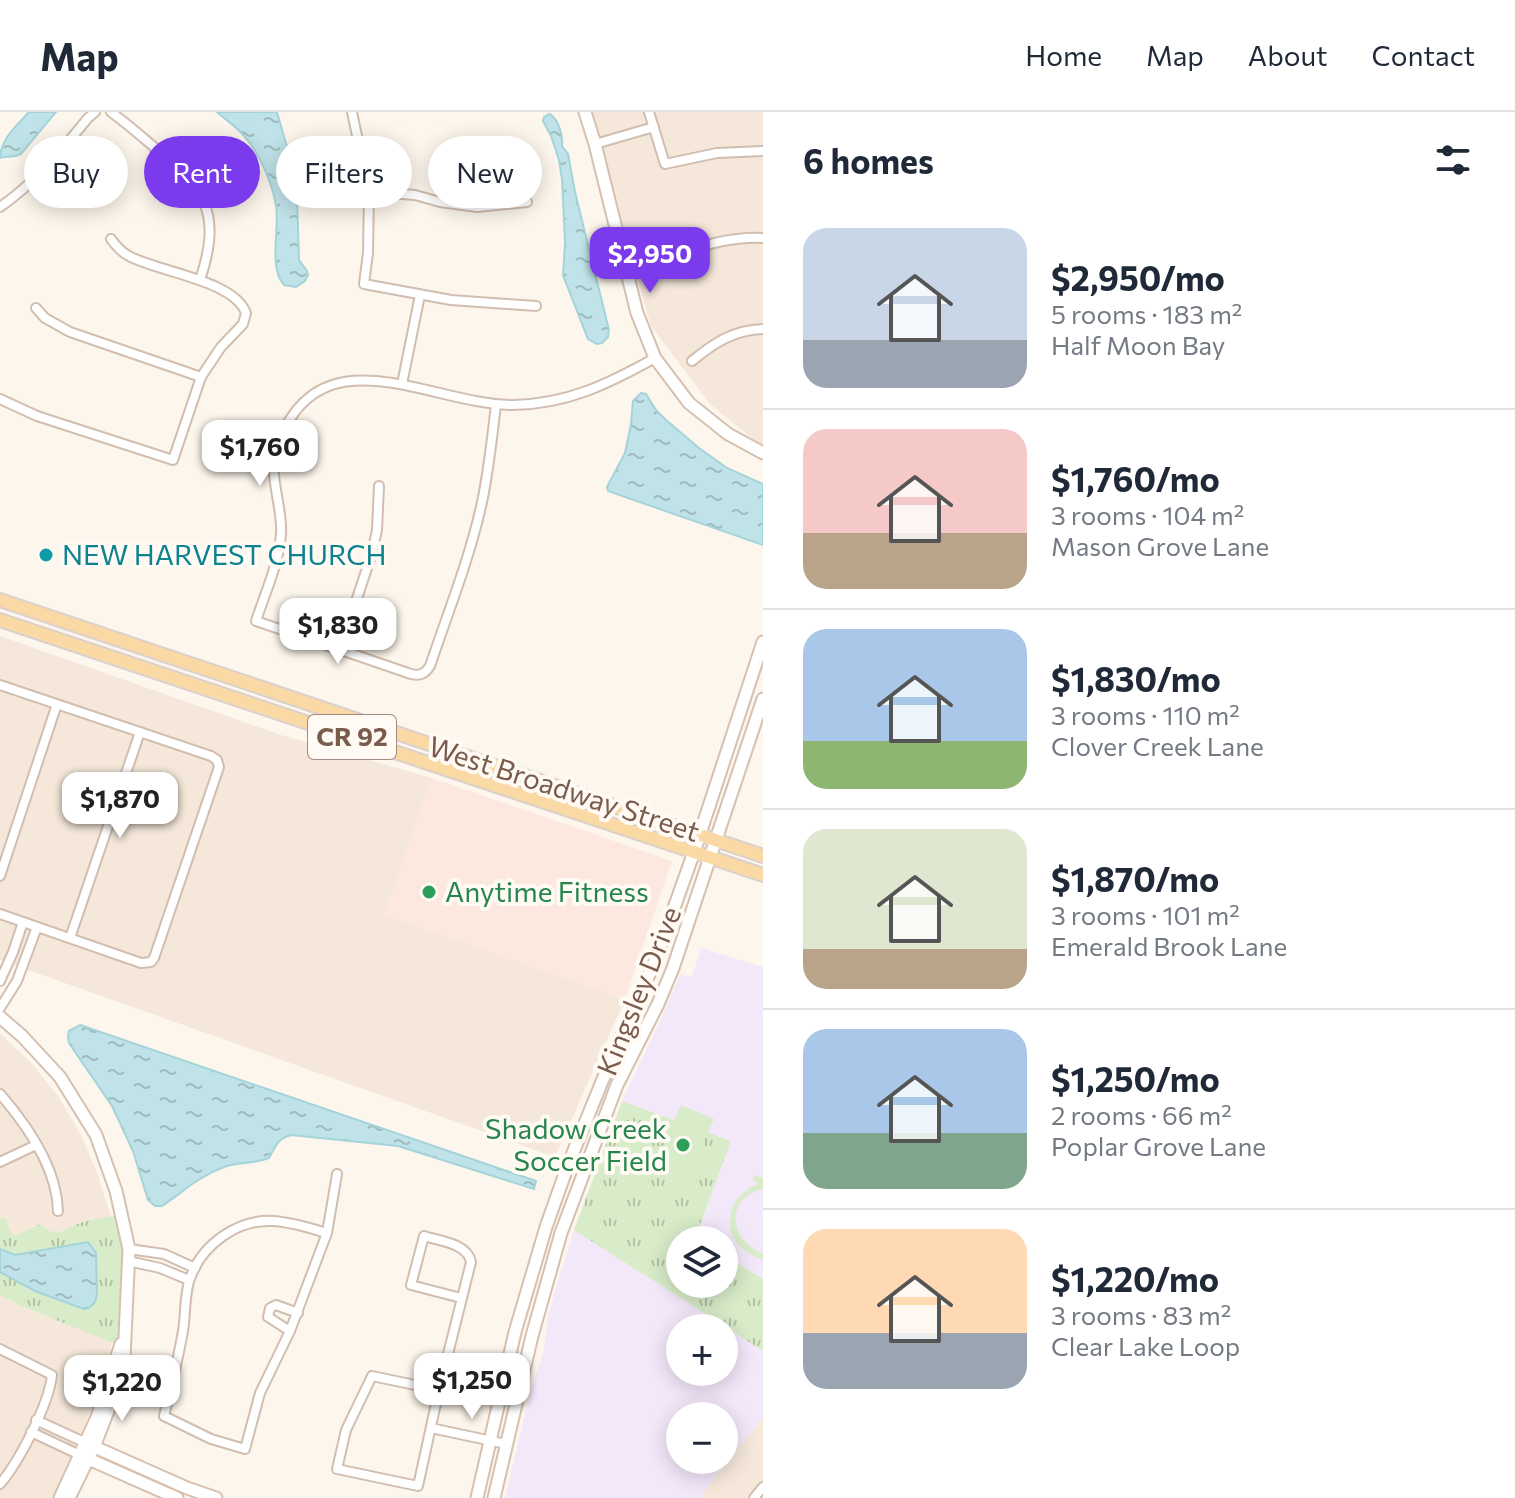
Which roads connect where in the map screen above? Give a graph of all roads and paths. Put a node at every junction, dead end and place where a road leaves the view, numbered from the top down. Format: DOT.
graph roads {
  1 [pos="95,112"];
  2 [pos="111,112"];
  3 [pos="352,112"];
  4 [pos="585,112"];
  5 [pos="649,112"];
  6 [pos="654,127"];
  7 [pos="357,136"];
  8 [pos="595,144"];
  9 [pos="763,151"];
  10 [pos="2,202"];
  11 [pos="369,208"];
  12 [pos="763,238"];
  13 [pos="111,239"];
  14 [pos="658,264"];
  15 [pos="200,280"];
  16 [pos="420,295"];
  17 [pos="536,306"];
  18 [pos="36,308"];
  19 [pos="763,329"];
  20 [pos="655,358"];
  21 [pos="692,361"];
  22 [pos="201,377"];
  23 [pos="402,384"];
  24 [pos="0,399"];
  25 [pos="496,405"];
  26 [pos="763,453"];
  27 [pos="379,486"];
  28 [pos="0,600"];
  29 [pos="0,620"];
  30 [pos="763,642"];
  31 [pos="340,650"];
  32 [pos="0,685"];
  33 [pos="763,699"];
  34 [pos="57,704"];
  35 [pos="140,732"];
  36 [pos="700,834"];
  37 [pos="715,839"];
  38 [pos="694,852"];
  39 [pos="763,856"];
  40 [pos="709,857"];
  41 [pos="763,875"];
  42 [pos="0,876"];
  43 [pos="0,914"];
  44 [pos="23,922"];
  45 [pos="37,927"];
  46 [pos="70,938"];
  47 [pos="0,981"];
  48 [pos="0,1008"];
  49 [pos="0,1017"];
  50 [pos="603,1079"];
  51 [pos="617,1085"];
  52 [pos="0,1094"];
  53 [pos="36,1145"];
  54 [pos="0,1162"];
  55 [pos="337,1174"];
  56 [pos="58,1211"];
  57 [pos="546,1227"];
  58 [pos="327,1233"];
  59 [pos="561,1233"];
  60 [pos="128,1255"];
  61 [pos="195,1268"];
  62 [pos="189,1280"];
  63 [pos="461,1298"];
  64 [pos="298,1313"];
  65 [pos="290,1331"];
  66 [pos="515,1332"];
  67 [pos="532,1336"];
  68 [pos="0,1349"];
  69 [pos="439,1390"];
  70 [pos="36,1420"];
  71 [pos="431,1428"];
  72 [pos="31,1432"];
  73 [pos="490,1441"];
  74 [pos="506,1444"];
  75 [pos="90,1445"];
  76 [pos="84,1457"];
  77 [pos="0,1484"];
  78 [pos="763,1487"];
  79 [pos="60,1498"];
  80 [pos="69,1498"];
  81 [pos="177,1498"];
  82 [pos="216,1498"];
  83 [pos="477,1498"];
  84 [pos="494,1498"];
  85 [pos="754,1498"];
  1 -- 10 [label="street"];
  2 -- 15 [label="street"];
  3 -- 7 [label="street"];
  4 -- 8 [label="main road"];
  5 -- 6 [label="street"];
  6 -- 8 [label="street"];
  6 -- 9 [label="street"];
  8 -- 20 [label="main road"];
  11 -- 16 [label="street"];
  12 -- 14 [label="street"];
  13 -- 15 [label="street"];
  15 -- 22 [label="street"];
  16 -- 17 [label="street"];
  16 -- 23 [label="street"];
  18 -- 22 [label="street"];
  19 -- 21 [label="street"];
  20 -- 25 [label="street"];
  20 -- 26 [label="main road"];
  22 -- 24 [label="street"];
  23 -- 25 [label="street"];
  23 -- 31 [label="street"];
  25 -- 31 [label="street"];
  27 -- 31 [label="street"];
  28 -- 36 [label="main road, West Broadway Street / CR 92"];
  29 -- 38 [label="main road, West Broadway Street / CR 92"];
  30 -- 36 [label="main road, Kingsley Drive"];
  32 -- 34 [label="street"];
  33 -- 37 [label="main road, Kingsley Drive"];
  34 -- 35 [label="street"];
  34 -- 42 [label="street"];
  35 -- 46 [label="street"];
  35 -- 46 [label="street"];
  36 -- 37 [label="main road, West Broadway Street / CR 92"];
  36 -- 38 [label="main road, Kingsley Drive"];
  37 -- 39 [label="main road, West Broadway Street / CR 92"];
  37 -- 40 [label="main road, Kingsley Drive"];
  38 -- 40 [label="main road, West Broadway Street / CR 92"];
  38 -- 50 [label="main road, Kingsley Drive"];
  40 -- 41 [label="main road, West Broadway Street / CR 92"];
  40 -- 51 [label="main road, Kingsley Drive"];
  43 -- 44 [label="street"];
  44 -- 45 [label="street"];
  44 -- 47 [label="street"];
  45 -- 46 [label="street"];
  45 -- 48 [label="street"];
  49 -- 60 [label="main road"];
  50 -- 51 [label="main road"];
  50 -- 57 [label="main road, Kingsley Drive"];
  51 -- 59 [label="main road, Kingsley Drive"];
  52 -- 53 [label="street"];
  53 -- 54 [label="street"];
  53 -- 56 [label="street"];
  55 -- 58 [label="street"];
  57 -- 59 [label="main road"];
  57 -- 66 [label="main road, Kingsley Drive"];
  58 -- 61 [label="street"];
  58 -- 64 [label="street"];
  59 -- 67 [label="main road, Kingsley Drive"];
  60 -- 61 [label="street"];
  60 -- 62 [label="street"];
  60 -- 75 [label="main road"];
  61 -- 62 [label="street"];
  62 -- 65 [label="street"];
  63 -- 63 [label="street"];
  63 -- 69 [label="street"];
  64 -- 65 [label="street"];
  64 -- 65 [label="street"];
  66 -- 67 [label="main road"];
  66 -- 73 [label="main road, Kingsley Drive"];
  67 -- 74 [label="main road, Kingsley Drive"];
  68 -- 70 [label="street"];
  69 -- 71 [label="street"];
  69 -- 71 [label="street"];
  70 -- 72 [label="street"];
  70 -- 75 [label="street"];
  71 -- 73 [label="street"];
  72 -- 76 [label="street"];
  72 -- 77 [label="street"];
  73 -- 74 [label="street"];
  73 -- 83 [label="main road, Kingsley Drive"];
  74 -- 84 [label="main road, Kingsley Drive"];
  75 -- 76 [label="main road"];
  75 -- 82 [label="main road"];
  76 -- 79 [label="main road"];
  76 -- 80 [label="main road"];
  76 -- 81 [label="main road"];
  78 -- 85 [label="street"];
}
